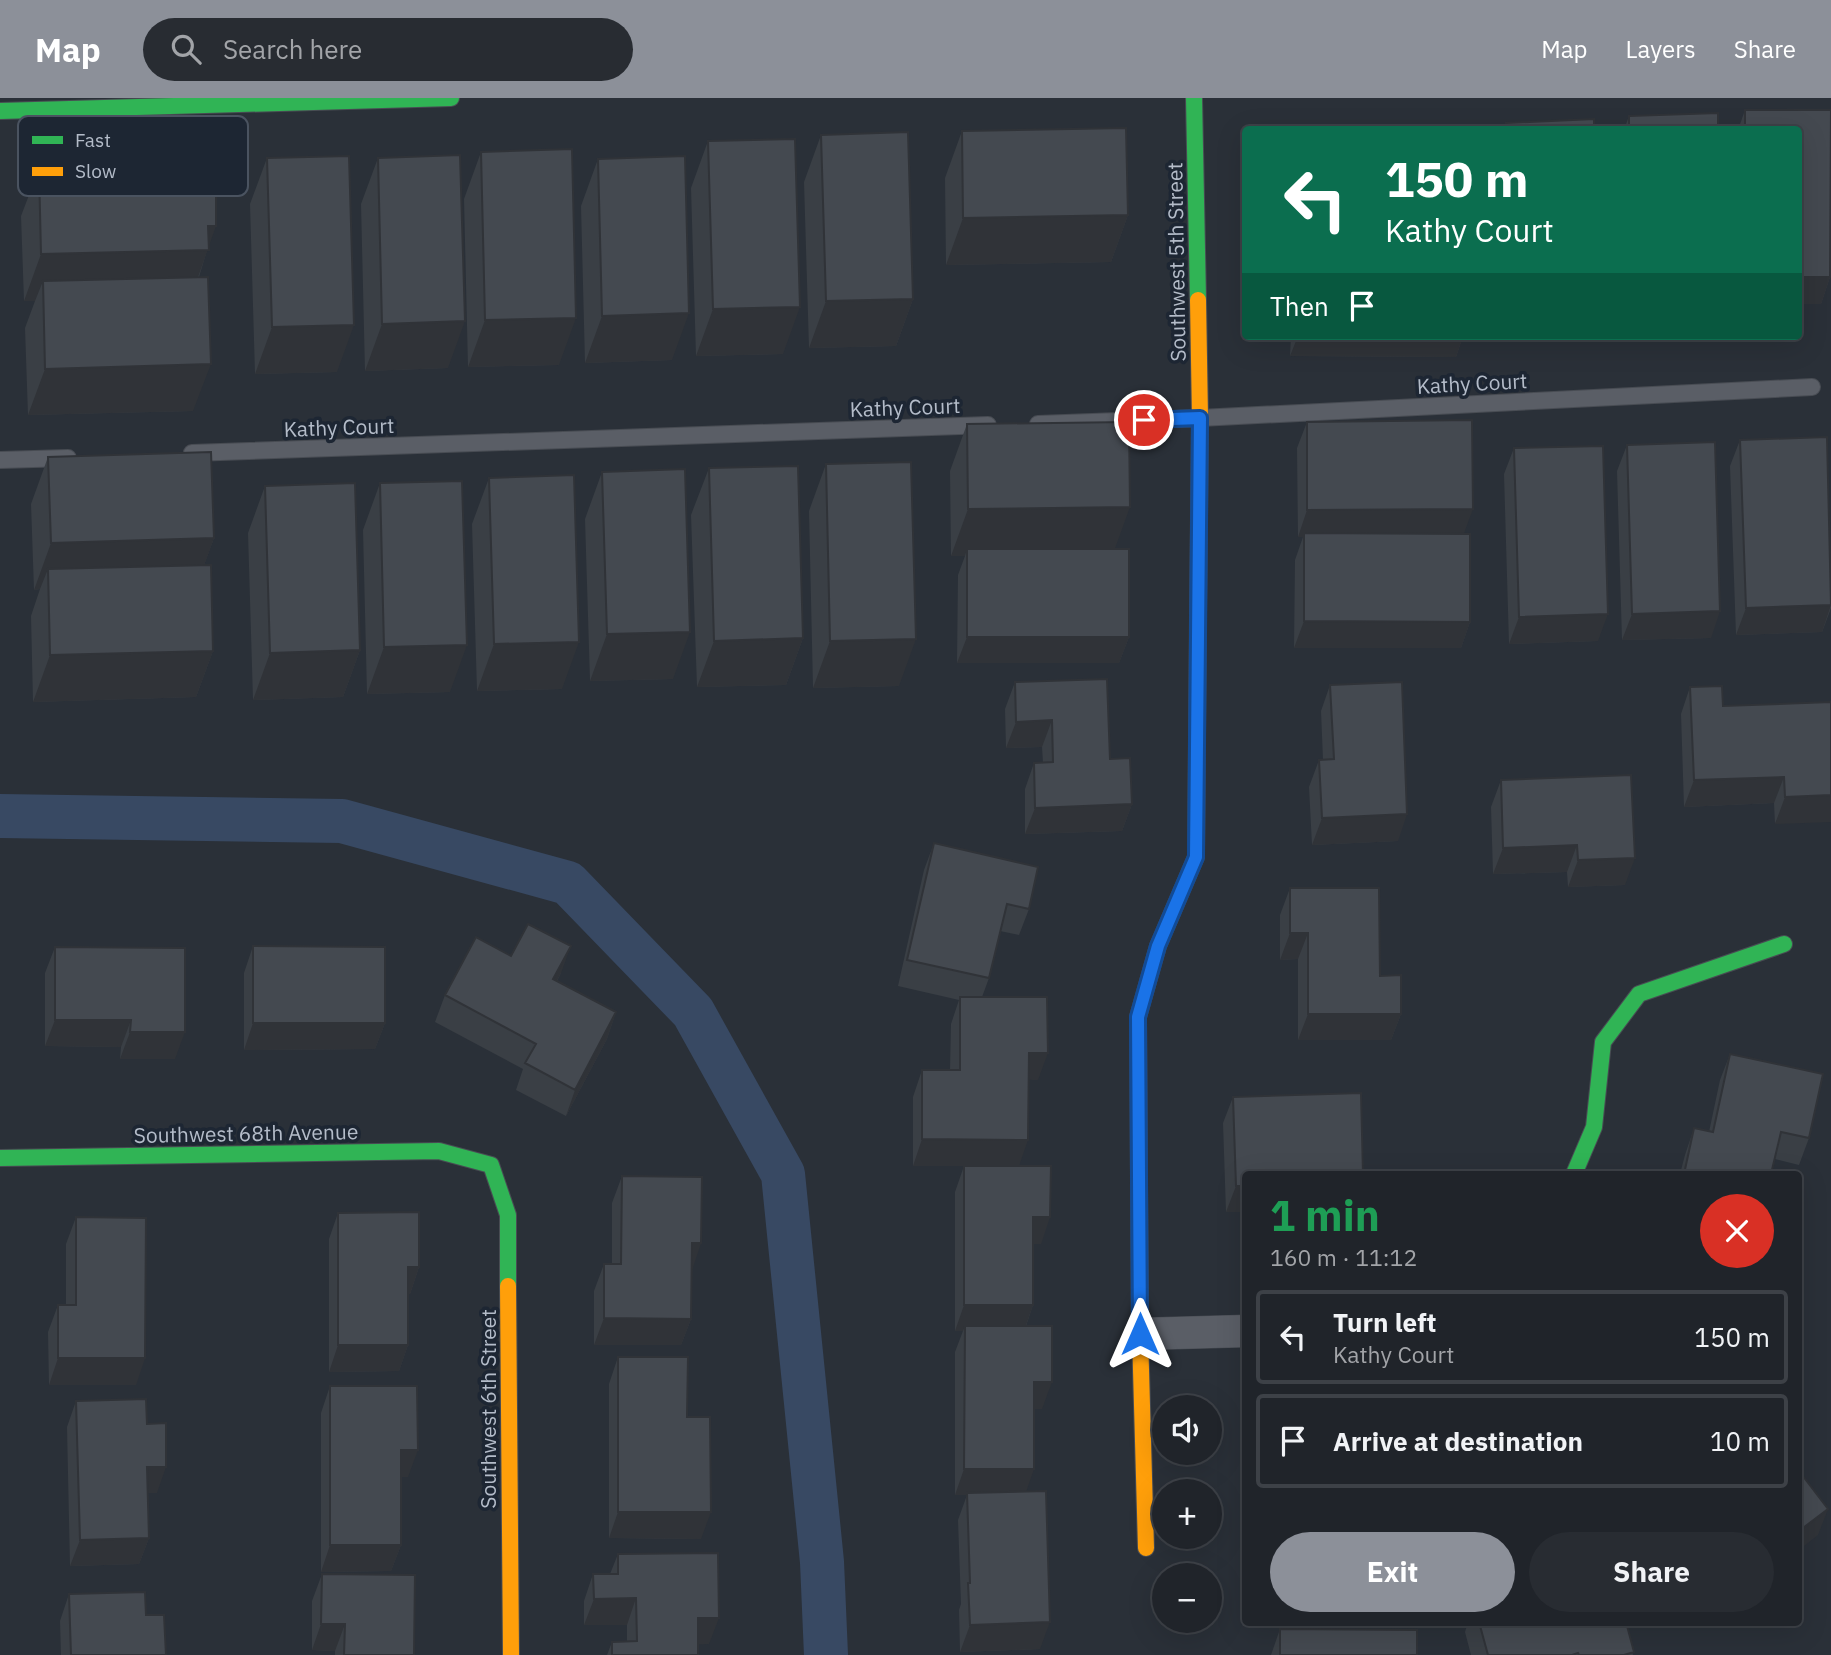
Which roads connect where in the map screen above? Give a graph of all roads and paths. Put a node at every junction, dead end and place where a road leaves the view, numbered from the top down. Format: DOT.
graph roads {
  1 [pos="420,98"];
  2 [pos="451,98"];
  3 [pos="1194,98"];
  4 [pos="300,100"];
  5 [pos="184,102"];
  6 [pos="73,103"];
  7 [pos="0,111"];
  8 [pos="1812,387"];
  9 [pos="1200,418"];
  10 [pos="181,454"];
  11 [pos="84,457"];
  12 [pos="0,460"];
  13 [pos="1784,944"];
  14 [pos="0,1158"];
  15 [pos="491,1165"];
  16 [pos="1575,1171"];
  17 [pos="1242,1331"];
  18 [pos="1140,1334"];
  19 [pos="1146,1548"];
  20 [pos="511,1655"];
  1 -- 2 [label="street"];
  1 -- 4 [label="street"];
  3 -- 9 [label="street, Southwest 5th Street"];
  4 -- 5 [label="street"];
  5 -- 6 [label="street"];
  6 -- 7 [label="street"];
  8 -- 9 [label="lane, Kathy Court"];
  9 -- 10 [label="lane, Kathy Court"];
  9 -- 18 [label="street, Southwest 5th Street"];
  11 -- 12 [label="lane"];
  13 -- 16 [label="street"];
  14 -- 15 [label="street, Southwest 68th Avenue"];
  15 -- 20 [label="street, Southwest 6th Street"];
  17 -- 18 [label="street"];
  18 -- 19 [label="street, Southwest 5th Street"];
}
